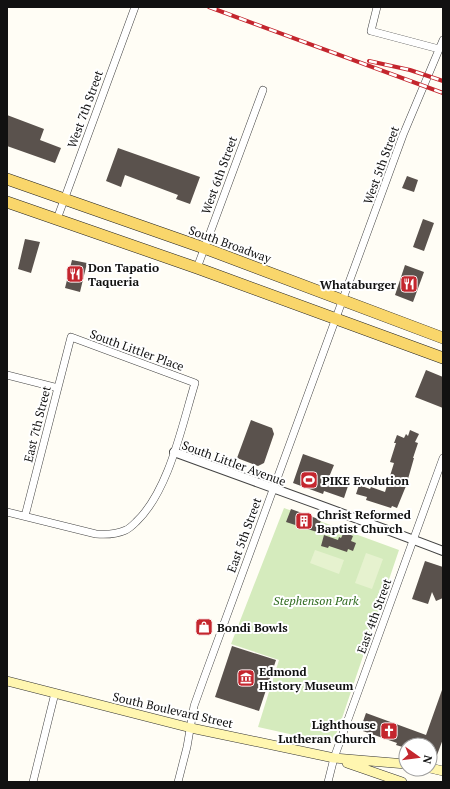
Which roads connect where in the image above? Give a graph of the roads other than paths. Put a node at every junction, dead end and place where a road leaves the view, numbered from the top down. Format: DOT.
graph roads {
  1 [pos="135,7"];
  2 [pos="377,7"];
  3 [pos="443,40"];
  4 [pos="440,49"];
  5 [pos="263,90"];
  6 [pos="7,179"];
  7 [pos="63,199"];
  8 [pos="7,202"];
  9 [pos="57,218"];
  10 [pos="204,248"];
  11 [pos="197,268"];
  12 [pos="343,300"];
  13 [pos="337,319"];
  14 [pos="71,337"];
  15 [pos="443,338"];
  16 [pos="443,358"];
  17 [pos="7,375"];
  18 [pos="58,388"];
  19 [pos="174,452"];
  20 [pos="443,458"];
  21 [pos="273,488"];
  22 [pos="7,512"];
  23 [pos="25,516"];
  24 [pos="413,540"];
  25 [pos="443,552"];
  26 [pos="7,681"];
  27 [pos="55,693"];
  28 [pos="191,728"];
  29 [pos="334,758"];
  30 [pos="398,763"];
  31 [pos="33,782"];
  32 [pos="178,782"];
  33 [pos="328,782"];
  34 [pos="402,782"];
  1 -- 7 [label="street, West 7th Street"];
  2 -- 4 [label="street"];
  3 -- 4 [label="street, West 5th Street"];
  4 -- 12 [label="street, West 5th Street"];
  5 -- 10 [label="street, West 6th Street"];
  6 -- 7 [label="main road, South Broadway"];
  7 -- 9 [label="street, West 7th Street"];
  7 -- 10 [label="main road, South Broadway"];
  8 -- 9 [label="main road"];
  9 -- 11 [label="main road"];
  10 -- 11 [label="street, West 6th Street"];
  10 -- 12 [label="main road, South Broadway"];
  11 -- 13 [label="main road"];
  12 -- 13 [label="street, East 5th Street"];
  12 -- 15 [label="main road, South Broadway"];
  13 -- 16 [label="main road"];
  13 -- 21 [label="street, East 5th Street"];
  14 -- 18 [label="street, East 7th Street"];
  14 -- 19 [label="street, South Littler Place"];
  17 -- 18 [label="street"];
  18 -- 23 [label="street, East 7th Street"];
  19 -- 21 [label="street, South Littler Avenue"];
  19 -- 23 [label="street, South Littler Avenue"];
  20 -- 24 [label="street, East 4th Street"];
  21 -- 24 [label="street, South Littler Avenue"];
  21 -- 28 [label="street, East 5th Street"];
  22 -- 23 [label="street, South Littler Avenue"];
  24 -- 25 [label="street, South Littler Avenue"];
  24 -- 29 [label="street, East 4th Street"];
  26 -- 27 [label="main road, South Boulevard Street"];
  27 -- 28 [label="main road, South Boulevard Street"];
  27 -- 31 [label="street"];
  28 -- 29 [label="main road, South Boulevard Street"];
  28 -- 32 [label="street, East 5th Street"];
  29 -- 30 [label="main road, South Boulevard Street"];
  29 -- 33 [label="street, East 4th Street"];
  29 -- 34 [label="main road, South Boulevard Street"];
}
